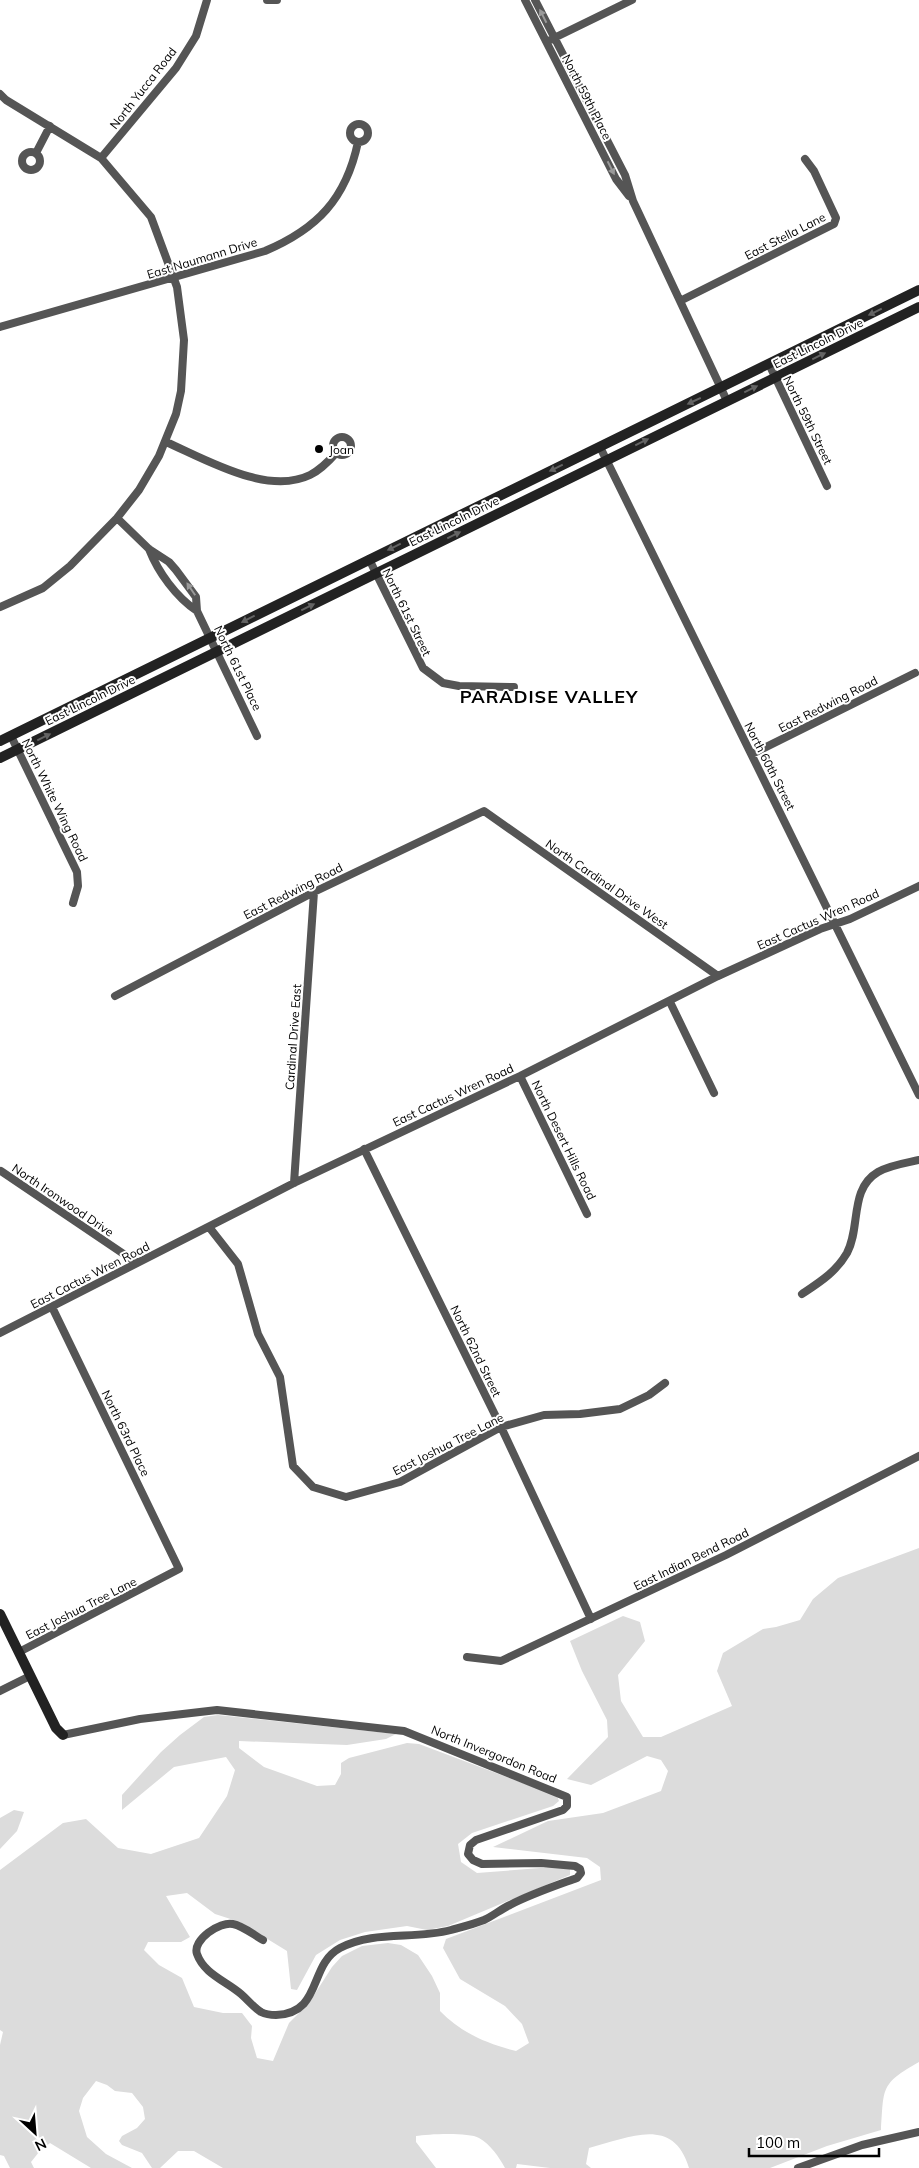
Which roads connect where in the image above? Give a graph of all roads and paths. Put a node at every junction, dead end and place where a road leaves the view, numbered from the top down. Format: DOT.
graph roads {
  1 [pos="207,0"];
  2 [pos="267,0"];
  3 [pos="277,0"];
  4 [pos="525,0"];
  5 [pos="535,0"];
  6 [pos="632,0"];
  7 [pos="554,38"];
  8 [pos="546,42"];
  9 [pos="0,94"];
  10 [pos="50,126"];
  11 [pos="358,142"];
  12 [pos="36,153"];
  13 [pos="101,158"];
  14 [pos="805,159"];
  15 [pos="633,201"];
  16 [pos="174,277"];
  17 [pos="919,290"];
  18 [pos="680,301"];
  19 [pos="919,307"];
  20 [pos="0,327"];
  21 [pos="769,364"];
  22 [pos="775,378"];
  23 [pos="721,388"];
  24 [pos="727,401"];
  25 [pos="166,442"];
  26 [pos="600,447"];
  27 [pos="336,453"];
  28 [pos="606,460"];
  29 [pos="827,486"];
  30 [pos="496,497"];
  31 [pos="503,511"];
  32 [pos="117,518"];
  33 [pos="149,549"];
  34 [pos="369,559"];
  35 [pos="376,573"];
  36 [pos="0,607"];
  37 [pos="197,611"];
  38 [pos="211,638"];
  39 [pos="218,651"];
  40 [pos="914,672"];
  41 [pos="514,687"];
  42 [pos="11,736"];
  43 [pos="258,736"];
  44 [pos="0,741"];
  45 [pos="18,750"];
  46 [pos="752,754"];
  47 [pos="0,758"];
  48 [pos="484,811"];
  49 [pos="919,886"];
  50 [pos="314,892"];
  51 [pos="73,903"];
  52 [pos="836,924"];
  53 [pos="718,976"];
  54 [pos="115,996"];
  55 [pos="670,1002"];
  56 [pos="520,1076"];
  57 [pos="714,1093"];
  58 [pos="919,1095"];
  59 [pos="364,1149"];
  60 [pos="919,1160"];
  61 [pos="1,1171"];
  62 [pos="294,1184"];
  63 [pos="588,1214"];
  64 [pos="209,1227"];
  65 [pos="137,1263"];
  66 [pos="802,1294"];
  67 [pos="52,1307"];
  68 [pos="0,1333"];
  69 [pos="665,1384"];
  70 [pos="501,1427"];
  71 [pos="919,1456"];
  72 [pos="180,1570"];
  73 [pos="0,1614"];
  74 [pos="591,1619"];
  75 [pos="19,1652"];
  76 [pos="467,1657"];
  77 [pos="30,1676"];
  78 [pos="0,1691"];
  79 [pos="62,1736"];
  80 [pos="263,1940"];
  81 [pos="919,2132"];
  82 [pos="798,2168"];
  1 -- 13 [label="street, North Yucca Road"];
  2 -- 3 [label="street"];
  4 -- 8 [label="street, North 59th Place"];
  7 -- 5 [label="street, North 59th Place, one-way"];
  6 -- 7 [label="street"];
  7 -- 8 [label="street"];
  7 -- 15 [label="street, North 59th Place"];
  8 -- 15 [label="street, North 59th Place, one-way"];
  9 -- 10 [label="street"];
  10 -- 12 [label="street"];
  10 -- 13 [label="street"];
  11 -- 16 [label="street, East Naumann Drive"];
  13 -- 16 [label="street"];
  14 -- 18 [label="street, East Stella Lane"];
  15 -- 18 [label="street, North 59th Place"];
  16 -- 20 [label="street, East Naumann Drive"];
  16 -- 25 [label="street"];
  17 -- 21 [label="main road, East Lincoln Drive, one-way"];
  18 -- 23 [label="street, North 59th Place"];
  22 -- 19 [label="main road, East Lincoln Drive, one-way"];
  21 -- 22 [label="street, North 59th Street"];
  21 -- 23 [label="main road, East Lincoln Drive"];
  24 -- 22 [label="main road, East Lincoln Drive, one-way"];
  22 -- 29 [label="street, North 59th Street"];
  23 -- 24 [label="street, North 59th Place"];
  23 -- 26 [label="main road, East Lincoln Drive, one-way"];
  28 -- 24 [label="main road, East Lincoln Drive, one-way"];
  25 -- 27 [label="street"];
  25 -- 32 [label="street"];
  26 -- 28 [label="street, North 60th Street"];
  26 -- 30 [label="main road, East Lincoln Drive, one-way"];
  28 -- 31 [label="main road, East Lincoln Drive"];
  28 -- 46 [label="street, North 60th Street"];
  30 -- 31 [label="main road"];
  30 -- 34 [label="main road, East Lincoln Drive, one-way"];
  35 -- 31 [label="main road, East Lincoln Drive, one-way"];
  32 -- 33 [label="street, North 61st Place"];
  32 -- 36 [label="street"];
  33 -- 37 [label="street, North 61st Place"];
  37 -- 33 [label="street, North 61st Place, one-way"];
  34 -- 35 [label="street, North 61st Street"];
  34 -- 38 [label="main road, East Lincoln Drive, one-way"];
  39 -- 35 [label="main road, East Lincoln Drive, one-way"];
  35 -- 41 [label="street, North 61st Street"];
  37 -- 38 [label="street, North 61st Place"];
  38 -- 39 [label="street, North 61st Place"];
  38 -- 42 [label="main road, East Lincoln Drive"];
  39 -- 43 [label="street, North 61st Place"];
  45 -- 39 [label="main road, East Lincoln Drive, one-way"];
  40 -- 46 [label="street, East Redwing Road"];
  42 -- 44 [label="main road, East Lincoln Drive"];
  42 -- 45 [label="street, North White Wing Road"];
  45 -- 47 [label="main road, East Lincoln Drive"];
  45 -- 51 [label="street, North White Wing Road"];
  46 -- 52 [label="street, North 60th Street"];
  48 -- 50 [label="street, East Redwing Road"];
  48 -- 53 [label="street, North Cardinal Drive West"];
  49 -- 52 [label="street, East Cactus Wren Road"];
  50 -- 54 [label="street, East Redwing Road"];
  50 -- 62 [label="street, Cardinal Drive East"];
  52 -- 53 [label="street, East Cactus Wren Road"];
  52 -- 58 [label="street, North 60th Street"];
  53 -- 55 [label="street, East Cactus Wren Road"];
  55 -- 56 [label="street, East Cactus Wren Road"];
  55 -- 57 [label="street"];
  56 -- 59 [label="street, East Cactus Wren Road"];
  56 -- 63 [label="street, North Desert Hills Road"];
  59 -- 62 [label="street, East Cactus Wren Road"];
  59 -- 70 [label="street, North 62nd Street"];
  60 -- 66 [label="street"];
  61 -- 65 [label="street, North Ironwood Drive"];
  62 -- 64 [label="street, East Cactus Wren Road"];
  64 -- 65 [label="street, East Cactus Wren Road"];
  64 -- 70 [label="street, East Joshua Tree Lane"];
  65 -- 67 [label="street, East Cactus Wren Road"];
  67 -- 68 [label="street, East Cactus Wren Road"];
  67 -- 72 [label="street, North 63rd Place"];
  69 -- 70 [label="street, East Joshua Tree Lane"];
  70 -- 74 [label="street, North 62nd Street"];
  71 -- 74 [label="street, East Indian Bend Road"];
  72 -- 75 [label="street, East Joshua Tree Lane"];
  73 -- 75 [label="main road, North Invergordon Road"];
  74 -- 76 [label="street, East Indian Bend Road"];
  75 -- 77 [label="main road, North Invergordon Road"];
  77 -- 78 [label="street"];
  77 -- 79 [label="main road, North Invergordon Road"];
  79 -- 80 [label="street, North Invergordon Road"];
  81 -- 82 [label="street"];
}
